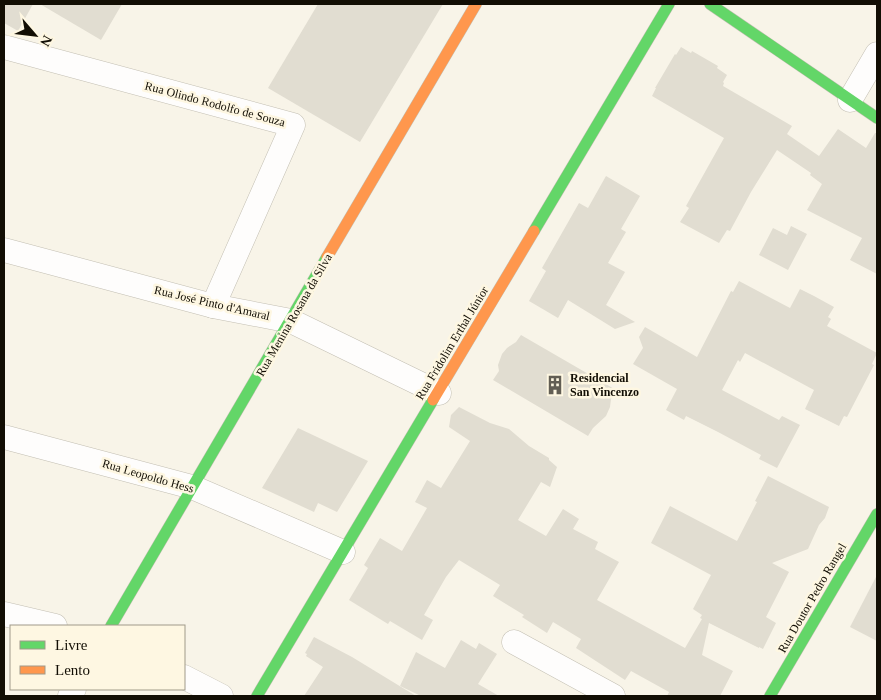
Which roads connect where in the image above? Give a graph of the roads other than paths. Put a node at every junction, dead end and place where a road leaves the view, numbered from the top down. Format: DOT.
graph roads {
  1 [pos="476,4"];
  2 [pos="669,4"];
  3 [pos="710,4"];
  4 [pos="4,47"];
  5 [pos="877,54"];
  6 [pos="850,100"];
  7 [pos="877,118"];
  8 [pos="4,250"];
  9 [pos="213,306"];
  10 [pos="291,321"];
  11 [pos="438,393"];
  12 [pos="4,437"];
  13 [pos="192,487"];
  14 [pos="877,514"];
  15 [pos="343,552"];
  16 [pos="4,614"];
  17 [pos="51,625"];
  18 [pos="112,625"];
  19 [pos="514,642"];
  20 [pos="185,678"];
  21 [pos="221,696"];
  22 [pos="257,696"];
  23 [pos="613,696"];
  24 [pos="770,696"];
  1 -- 10 [label="street, Rua Menina Rosana da Silva"];
  2 -- 11 [label="street, Rua Fridolim Erthal Júnior"];
  3 -- 6 [label="street"];
  4 -- 9 [label="street, Rua Olindo Rodolfo de Souza"];
  5 -- 6 [label="street"];
  6 -- 7 [label="street"];
  8 -- 9 [label="street, Rua José Pinto d'Amaral"];
  9 -- 10 [label="street, Rua José Pinto d'Amaral"];
  10 -- 11 [label="street, Rua José Pinto d'Amaral"];
  10 -- 13 [label="street, Rua Menina Rosana da Silva"];
  11 -- 15 [label="street, Rua Fridolim Erthal Júnior"];
  12 -- 13 [label="street, Rua Leopoldo Hess"];
  13 -- 15 [label="street, Rua Leopoldo Hess"];
  13 -- 18 [label="street, Rua Menina Rosana da Silva"];
  14 -- 24 [label="street, Rua Doutor Pedro Rangel"];
  15 -- 22 [label="street, Rua Fridolim Erthal Júnior"];
  16 -- 17 [label="street"];
  19 -- 23 [label="street"];
  20 -- 21 [label="street"];
}
